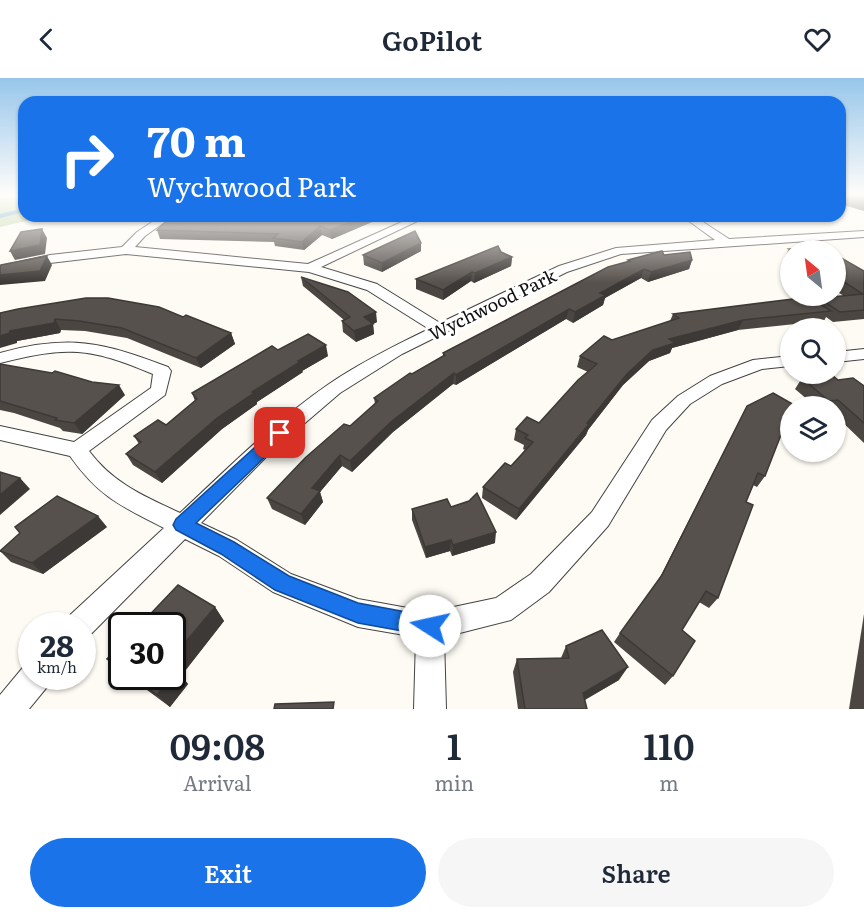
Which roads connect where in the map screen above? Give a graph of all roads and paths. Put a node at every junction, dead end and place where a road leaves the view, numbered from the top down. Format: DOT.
graph roads {
  1 [pos="155,224"];
  2 [pos="405,224"];
  3 [pos="700,224"];
  4 [pos="864,234"];
  5 [pos="846,235"];
  6 [pos="726,242"];
  7 [pos="864,244"];
  8 [pos="126,250"];
  9 [pos="310,268"];
  10 [pos="0,270"];
  11 [pos="439,329"];
  12 [pos="850,355"];
  13 [pos="0,358"];
  14 [pos="780,362"];
  15 [pos="864,366"];
  16 [pos="0,433"];
  17 [pos="76,450"];
  18 [pos="182,525"];
  19 [pos="93,612"];
  20 [pos="430,626"];
  21 [pos="25,690"];
  22 [pos="9,709"];
  23 [pos="430,709"];
  1 -- 8 [label="street"];
  2 -- 9 [label="street"];
  3 -- 6 [label="street"];
  4 -- 5 [label="street, Wychwood Park"];
  5 -- 6 [label="street, Wychwood Park"];
  5 -- 7 [label="street"];
  6 -- 11 [label="street, Wychwood Park"];
  8 -- 9 [label="street"];
  8 -- 10 [label="street"];
  9 -- 11 [label="street"];
  11 -- 18 [label="street, Wychwood Park"];
  12 -- 15 [label="street"];
  13 -- 17 [label="street"];
  14 -- 20 [label="street"];
  16 -- 17 [label="street"];
  17 -- 18 [label="street"];
  18 -- 19 [label="street, Wychwood Park"];
  18 -- 20 [label="street"];
  20 -- 23 [label="street"];
  21 -- 22 [label="street"];
}
